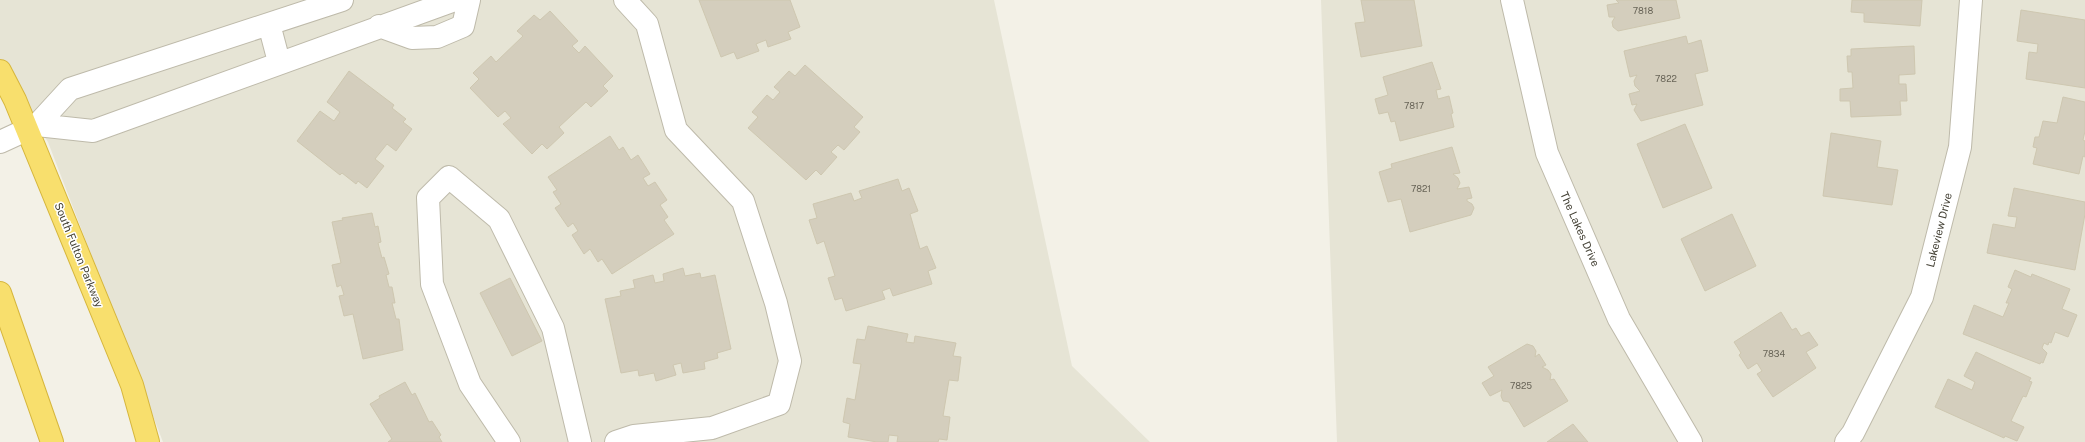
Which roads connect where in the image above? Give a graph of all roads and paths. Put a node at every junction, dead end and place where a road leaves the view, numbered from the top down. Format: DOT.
graph roads {
  1 [pos="342,0"];
  2 [pos="455,0"];
  3 [pos="469,0"];
  4 [pos="625,0"];
  5 [pos="1512,0"];
  6 [pos="1971,0"];
  7 [pos="269,24"];
  8 [pos="379,26"];
  9 [pos="279,62"];
  10 [pos="0,71"];
  11 [pos="32,127"];
  12 [pos="0,142"];
  13 [pos="0,293"];
  14 [pos="52,442"];
  15 [pos="148,442"];
  16 [pos="509,442"];
  17 [pos="580,442"];
  18 [pos="616,442"];
  19 [pos="1691,442"];
  20 [pos="1846,442"];
  1 -- 7 [label="street"];
  2 -- 8 [label="street"];
  3 -- 8 [label="street"];
  4 -- 18 [label="street"];
  5 -- 19 [label="street, The Lakes Drive"];
  6 -- 20 [label="street, Lakeview Drive"];
  7 -- 9 [label="street"];
  7 -- 11 [label="street"];
  8 -- 9 [label="street"];
  9 -- 11 [label="street"];
  10 -- 11 [label="highway, South Fulton Parkway"];
  11 -- 12 [label="street"];
  11 -- 15 [label="highway, South Fulton Parkway"];
  13 -- 14 [label="highway"];
  16 -- 17 [label="street"];
}
